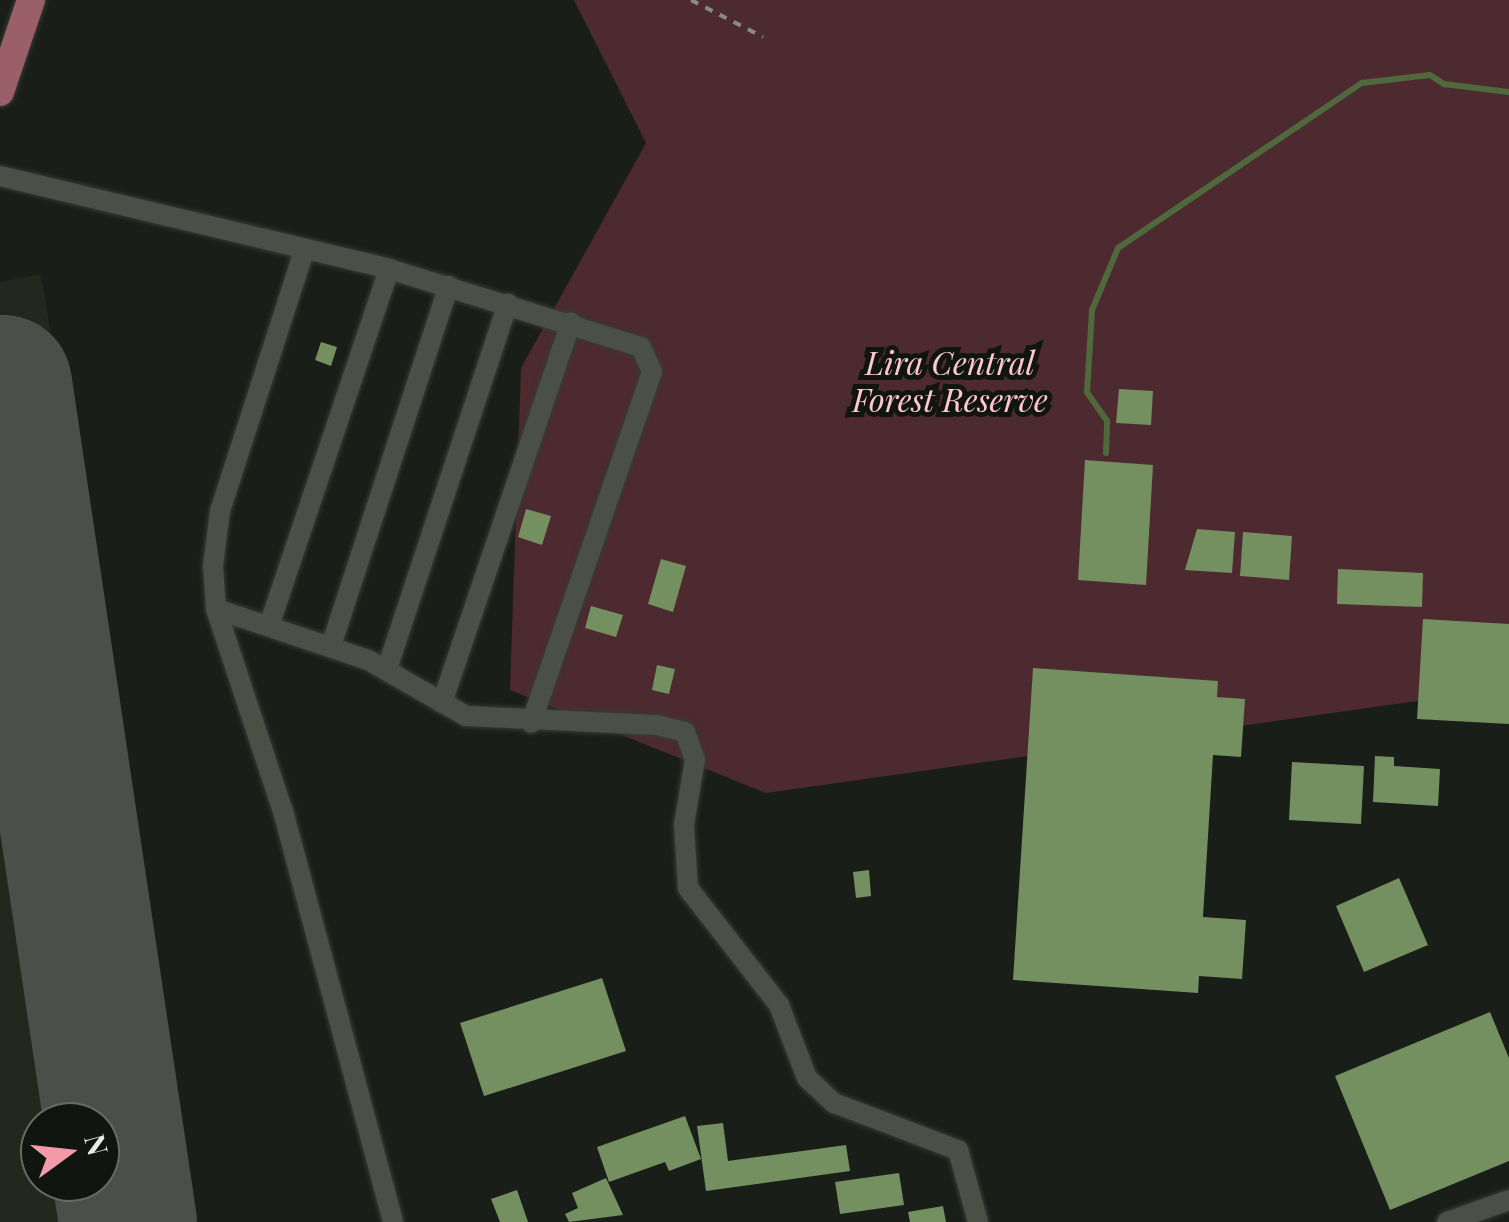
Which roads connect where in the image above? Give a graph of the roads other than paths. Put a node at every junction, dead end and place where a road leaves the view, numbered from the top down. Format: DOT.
graph roads {
  1 [pos="31,0"];
  2 [pos="0,92"];
  3 [pos="0,176"];
  4 [pos="304,251"];
  5 [pos="389,269"];
  6 [pos="449,286"];
  7 [pos="508,304"];
  8 [pos="571,322"];
  9 [pos="216,610"];
  10 [pos="270,623"];
  11 [pos="331,646"];
  12 [pos="387,670"];
  13 [pos="442,703"];
  14 [pos="531,723"];
  15 [pos="1509,1200"];
  16 [pos="393,1222"];
  17 [pos="978,1222"];
  18 [pos="1447,1222"];
  1 -- 2 [label="main road"];
  3 -- 4 [label="street"];
  4 -- 5 [label="street"];
  4 -- 9 [label="street"];
  5 -- 6 [label="street"];
  5 -- 10 [label="street"];
  6 -- 7 [label="street"];
  6 -- 11 [label="street"];
  7 -- 8 [label="street"];
  7 -- 12 [label="street"];
  8 -- 13 [label="street"];
  8 -- 14 [label="street"];
  9 -- 10 [label="street"];
  9 -- 16 [label="street"];
  10 -- 11 [label="street"];
  11 -- 12 [label="street"];
  12 -- 13 [label="street"];
  13 -- 14 [label="street"];
  14 -- 17 [label="street"];
  15 -- 18 [label="street"];
}
